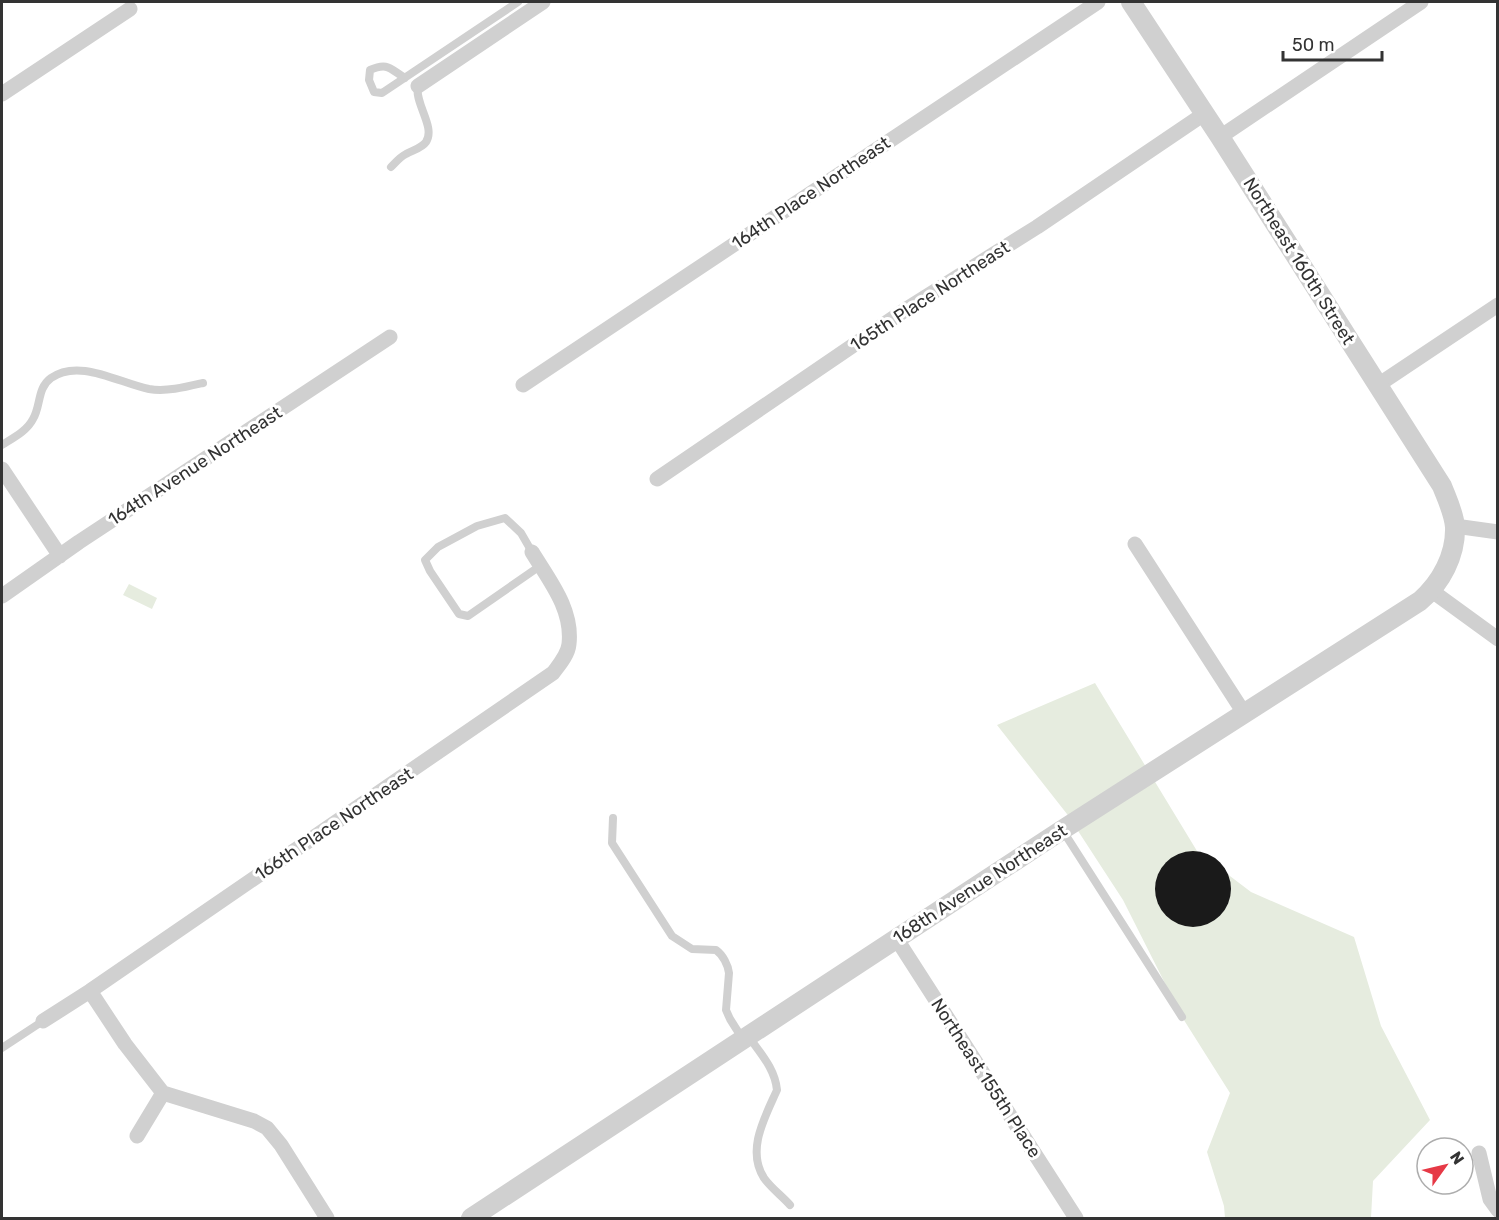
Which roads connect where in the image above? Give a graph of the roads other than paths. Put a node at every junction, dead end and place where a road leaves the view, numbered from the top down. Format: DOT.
graph roads {
  1 [pos="518,2"];
  2 [pos="543,2"];
  3 [pos="1098,2"];
  4 [pos="1131,2"];
  5 [pos="1421,2"];
  6 [pos="130,9"];
  7 [pos="411,82"];
  8 [pos="2,94"];
  9 [pos="1204,114"];
  10 [pos="1220,137"];
  11 [pos="392,167"];
  12 [pos="1497,305"];
  13 [pos="390,337"];
  14 [pos="203,383"];
  15 [pos="523,385"];
  16 [pos="1378,385"];
  17 [pos="2,445"];
  18 [pos="2,469"];
  19 [pos="657,479"];
  20 [pos="1455,526"];
  21 [pos="1497,532"];
  22 [pos="1135,544"];
  23 [pos="532,552"];
  24 [pos="60,556"];
  25 [pos="540,566"];
  26 [pos="1432,591"];
  27 [pos="2,596"];
  28 [pos="1497,639"];
  29 [pos="1244,713"];
  30 [pos="613,818"];
  31 [pos="1062,830"];
  32 [pos="896,938"];
  33 [pos="90,991"];
  34 [pos="1182,1017"];
  35 [pos="43,1020"];
  36 [pos="746,1037"];
  37 [pos="2,1048"];
  38 [pos="163,1093"];
  39 [pos="137,1136"];
  40 [pos="1479,1153"];
  41 [pos="790,1205"];
  42 [pos="1497,1210"];
  43 [pos="327,1218"];
  44 [pos="471,1218"];
  45 [pos="1076,1218"];
  1 -- 7 [label="lane"];
  2 -- 7 [label="street"];
  3 -- 15 [label="street, 164th Place Northeast"];
  4 -- 9 [label="street, Northeast 160th Street"];
  5 -- 10 [label="street"];
  6 -- 8 [label="street"];
  7 -- 7 [label="lane"];
  7 -- 11 [label="lane"];
  9 -- 10 [label="street, Northeast 160th Street"];
  9 -- 19 [label="street, 165th Place Northeast"];
  10 -- 16 [label="street, Northeast 160th Street"];
  12 -- 16 [label="street"];
  13 -- 24 [label="street, 164th Avenue Northeast"];
  14 -- 17 [label="lane"];
  16 -- 20 [label="street, Northeast 160th Street"];
  18 -- 24 [label="street"];
  20 -- 21 [label="street"];
  20 -- 26 [label="street, 168th Avenue Northeast"];
  22 -- 29 [label="street"];
  23 -- 25 [label="street, 166th Place Northeast"];
  23 -- 25 [label="lane"];
  24 -- 27 [label="street, 164th Avenue Northeast"];
  25 -- 33 [label="street, 166th Place Northeast"];
  26 -- 28 [label="street"];
  26 -- 29 [label="street, 168th Avenue Northeast"];
  29 -- 31 [label="street, 168th Avenue Northeast"];
  30 -- 36 [label="lane"];
  31 -- 32 [label="street, 168th Avenue Northeast"];
  31 -- 34 [label="lane"];
  32 -- 36 [label="street, 168th Avenue Northeast"];
  32 -- 45 [label="street, Northeast 155th Place"];
  33 -- 35 [label="street, 166th Place Northeast"];
  33 -- 38 [label="street"];
  35 -- 37 [label="lane, 166th Place Northeast"];
  36 -- 41 [label="lane"];
  36 -- 44 [label="street, 168th Avenue Northeast"];
  38 -- 39 [label="street"];
  38 -- 43 [label="street"];
  40 -- 42 [label="street"];
}
